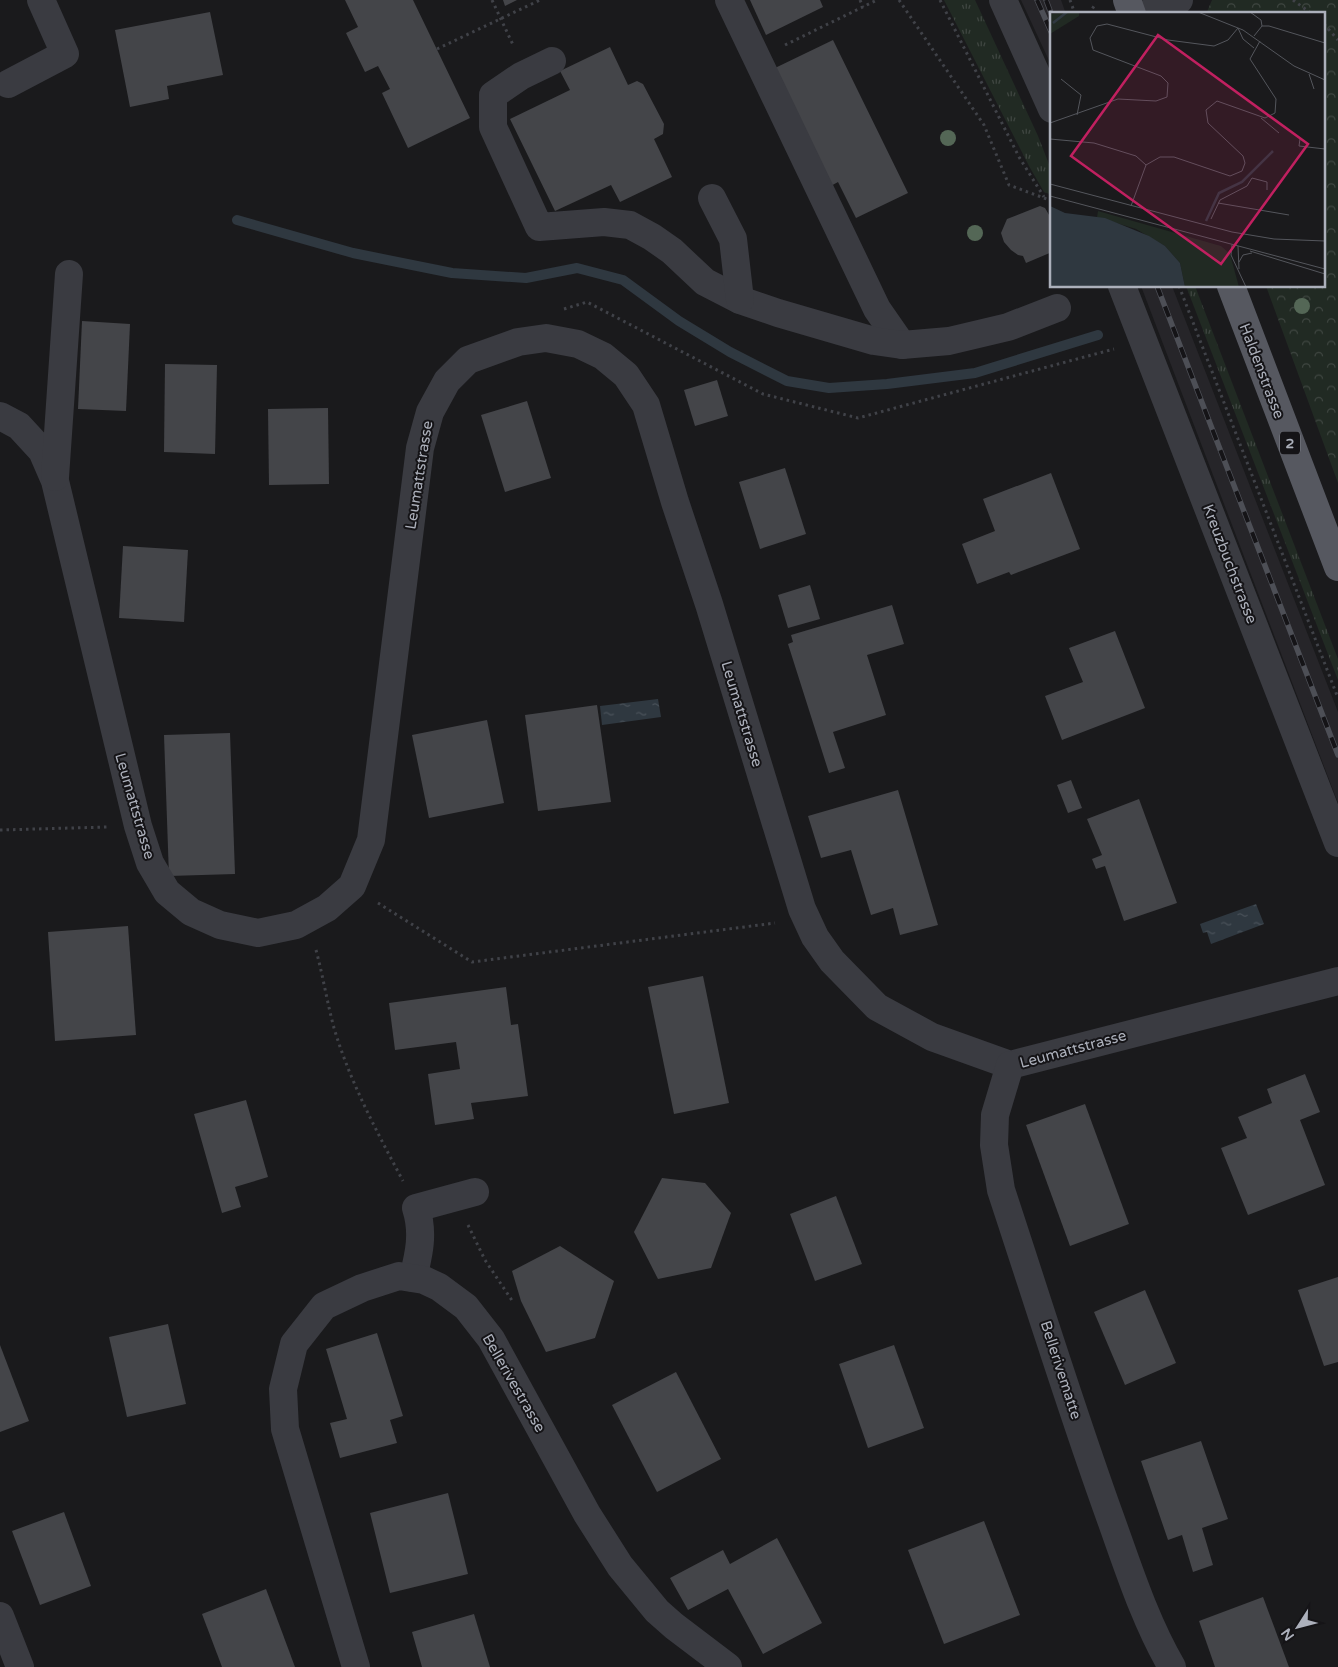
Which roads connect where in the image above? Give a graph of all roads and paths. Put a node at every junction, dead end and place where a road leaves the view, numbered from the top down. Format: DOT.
graph roads {
  1 [pos="41,0"];
  2 [pos="492,0"];
  3 [pos="540,0"];
  4 [pos="729,0"];
  5 [pos="860,0"];
  6 [pos="877,0"];
  7 [pos="899,0"];
  8 [pos="940,0"];
  9 [pos="1002,0"];
  10 [pos="1070,0"];
  11 [pos="1098,0"];
  12 [pos="1127,0"];
  13 [pos="1179,0"];
  14 [pos="1293,0"];
  15 [pos="863,6"];
  16 [pos="1074,12"];
  17 [pos="1090,12"];
  18 [pos="1131,12"];
  19 [pos="1151,12"];
  20 [pos="1309,12"];
  21 [pos="501,19"];
  22 [pos="1326,26"];
  23 [pos="510,39"];
  24 [pos="1338,40"];
  25 [pos="785,45"];
  26 [pos="437,49"];
  27 [pos="552,61"];
  28 [pos="8,84"];
  29 [pos="1050,105"];
  30 [pos="712,198"];
  31 [pos="1045,198"];
  32 [pos="1050,200"];
  33 [pos="69,274"];
  34 [pos="1123,288"];
  35 [pos="1180,288"];
  36 [pos="1232,288"];
  37 [pos="740,300"];
  38 [pos="1056,308"];
  39 [pos="558,312"];
  40 [pos="1142,338"];
  41 [pos="902,345"];
  42 [pos="0,416"];
  43 [pos="55,481"];
  44 [pos="1338,567"];
  45 [pos="1338,698"];
  46 [pos="115,827"];
  47 [pos="0,830"];
  48 [pos="1338,843"];
  49 [pos="372,899"];
  50 [pos="781,922"];
  51 [pos="314,944"];
  52 [pos="1338,981"];
  53 [pos="1010,1065"];
  54 [pos="464,1195"];
  55 [pos="416,1208"];
  56 [pos="414,1278"];
  57 [pos="513,1302"];
  58 [pos="0,1616"];
  59 [pos="20,1667"];
  60 [pos="356,1667"];
  61 [pos="728,1667"];
  62 [pos="1172,1667"];
  1 -- 28 [label="street"];
  2 -- 21 [label="path"];
  3 -- 21 [label="path"];
  4 -- 41 [label="street"];
  5 -- 15 [label="path"];
  6 -- 15 [label="path"];
  7 -- 31 [label="path"];
  8 -- 31 [label="path"];
  9 -- 29 [label="street"];
  10 -- 16 [label="path"];
  11 -- 17 [label="path"];
  12 -- 18 [label="main road"];
  13 -- 19 [label="street"];
  14 -- 20 [label="path"];
  15 -- 25 [label="path"];
  21 -- 23 [label="path"];
  21 -- 26 [label="path"];
  22 -- 24 [label="path"];
  27 -- 37 [label="street"];
  30 -- 37 [label="street"];
  31 -- 32 [label="path"];
  33 -- 43 [label="street"];
  34 -- 40 [label="street, Kreuzbuchstrasse"];
  35 -- 45 [label="path"];
  36 -- 44 [label="main road, Haldenstrasse / 2"];
  37 -- 41 [label="street"];
  38 -- 41 [label="street"];
  39 -- 40 [label="path"];
  40 -- 48 [label="street, Kreuzbuchstrasse"];
  42 -- 43 [label="street, Leumattstrasse"];
  43 -- 53 [label="street, Leumattstrasse"];
  46 -- 47 [label="path"];
  49 -- 50 [label="path"];
  51 -- 55 [label="path"];
  52 -- 53 [label="street, Leumattstrasse"];
  53 -- 62 [label="street, Bellerivematte"];
  54 -- 55 [label="street"];
  54 -- 57 [label="path"];
  55 -- 56 [label="street"];
  56 -- 60 [label="street, Bellerivestrasse"];
  56 -- 61 [label="street, Bellerivestrasse"];
  58 -- 59 [label="street"];
}
